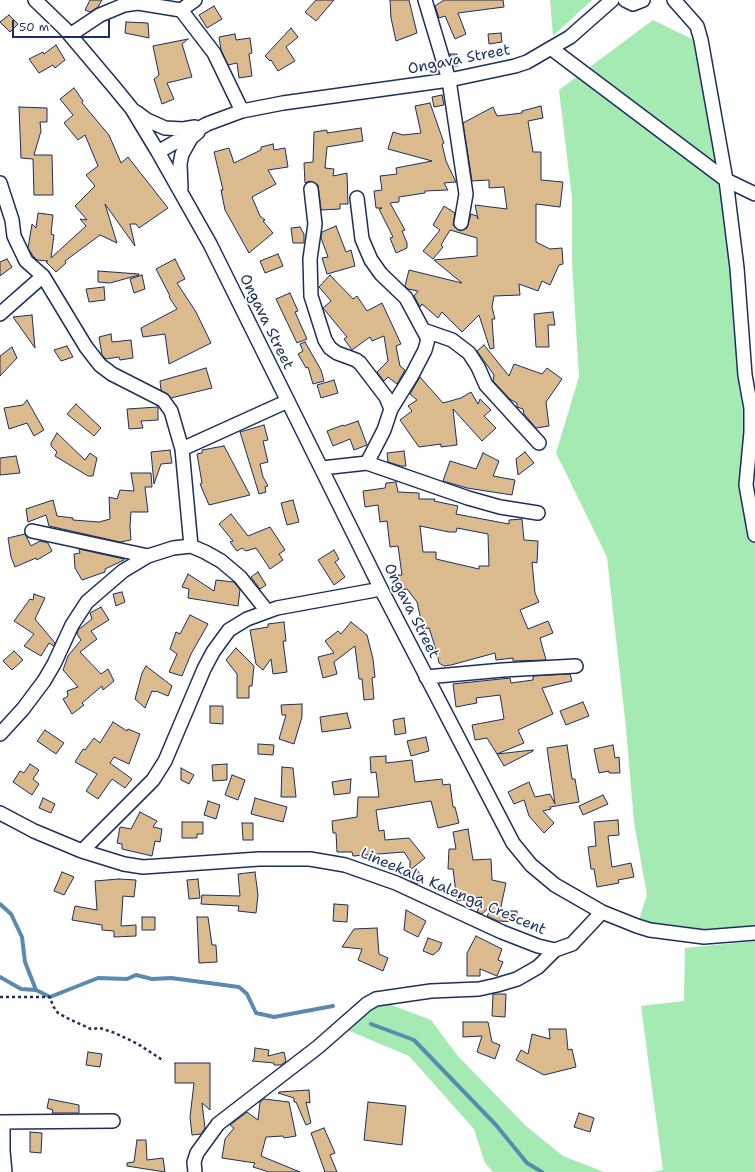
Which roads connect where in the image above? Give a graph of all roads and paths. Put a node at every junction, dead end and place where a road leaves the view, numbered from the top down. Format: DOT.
graph roads {
  1 [pos="35,0"];
  2 [pos="196,0"];
  3 [pos="425,0"];
  4 [pos="612,0"];
  5 [pos="625,0"];
  6 [pos="643,0"];
  7 [pos="674,0"];
  8 [pos="181,10"];
  9 [pos="70,35"];
  10 [pos="552,49"];
  11 [pos="449,80"];
  12 [pos="132,110"];
  13 [pos="242,111"];
  14 [pos="207,124"];
  15 [pos="158,152"];
  16 [pos="726,180"];
  17 [pos="0,183"];
  18 [pos="311,189"];
  19 [pos="181,191"];
  20 [pos="755,194"];
  21 [pos="357,198"];
  22 [pos="461,223"];
  23 [pos="43,276"];
  24 [pos="0,314"];
  25 [pos="424,330"];
  26 [pos="288,401"];
  27 [pos="391,409"];
  28 [pos="539,443"];
  29 [pos="182,448"];
  30 [pos="367,463"];
  31 [pos="322,468"];
  32 [pos="538,513"];
  33 [pos="32,531"];
  34 [pos="755,535"];
  35 [pos="191,546"];
  36 [pos="148,556"];
  37 [pos="381,589"];
  38 [pos="267,611"];
  39 [pos="576,666"];
  40 [pos="426,677"];
  41 [pos="0,734"];
  42 [pos="0,814"];
  43 [pos="82,851"];
  44 [pos="602,912"];
  45 [pos="755,933"];
  46 [pos="555,950"];
  47 [pos="0,997"];
  48 [pos="164,1061"];
  49 [pos="113,1121"];
  50 [pos="2,1122"];
  51 [pos="4,1172"];
  52 [pos="195,1172"];
  1 -- 9 [label="street, Ongava Street"];
  2 -- 8 [label="street"];
  3 -- 11 [label="street"];
  4 -- 10 [label="street, Ongava Street"];
  5 -- 6 [label="street"];
  7 -- 16 [label="street"];
  8 -- 9 [label="street"];
  8 -- 13 [label="street"];
  9 -- 12 [label="street, Ongava Street"];
  10 -- 11 [label="street, Ongava Street"];
  10 -- 16 [label="street"];
  11 -- 13 [label="street, Ongava Street"];
  11 -- 22 [label="street"];
  12 -- 14 [label="street"];
  12 -- 15 [label="street, Ongava Street"];
  13 -- 14 [label="street, Ongava Street"];
  14 -- 15 [label="street, Ongava Street"];
  14 -- 19 [label="street"];
  15 -- 19 [label="street, Ongava Street"];
  16 -- 20 [label="street"];
  16 -- 34 [label="street"];
  17 -- 23 [label="street"];
  18 -- 27 [label="street"];
  19 -- 26 [label="street, Ongava Street"];
  21 -- 25 [label="street"];
  23 -- 24 [label="street"];
  23 -- 29 [label="street"];
  25 -- 27 [label="street"];
  25 -- 28 [label="street"];
  26 -- 29 [label="street"];
  26 -- 31 [label="street, Ongava Street"];
  27 -- 30 [label="street"];
  29 -- 35 [label="street"];
  30 -- 31 [label="street"];
  30 -- 32 [label="street"];
  31 -- 37 [label="street, Ongava Street"];
  33 -- 36 [label="street"];
  35 -- 36 [label="street"];
  35 -- 38 [label="street"];
  36 -- 41 [label="street"];
  37 -- 38 [label="street"];
  37 -- 40 [label="street, Ongava Street"];
  38 -- 43 [label="street"];
  39 -- 40 [label="street"];
  40 -- 44 [label="street, Ongava Street"];
  42 -- 43 [label="street, Lineekala Kalenga Crescent"];
  43 -- 46 [label="street, Lineekala Kalenga Crescent"];
  44 -- 45 [label="street, Ongava Street"];
  44 -- 46 [label="street, Lineekala Kalenga Crescent"];
  46 -- 52 [label="street"];
  47 -- 48 [label="path"];
  49 -- 50 [label="street"];
  50 -- 51 [label="street"];
}
